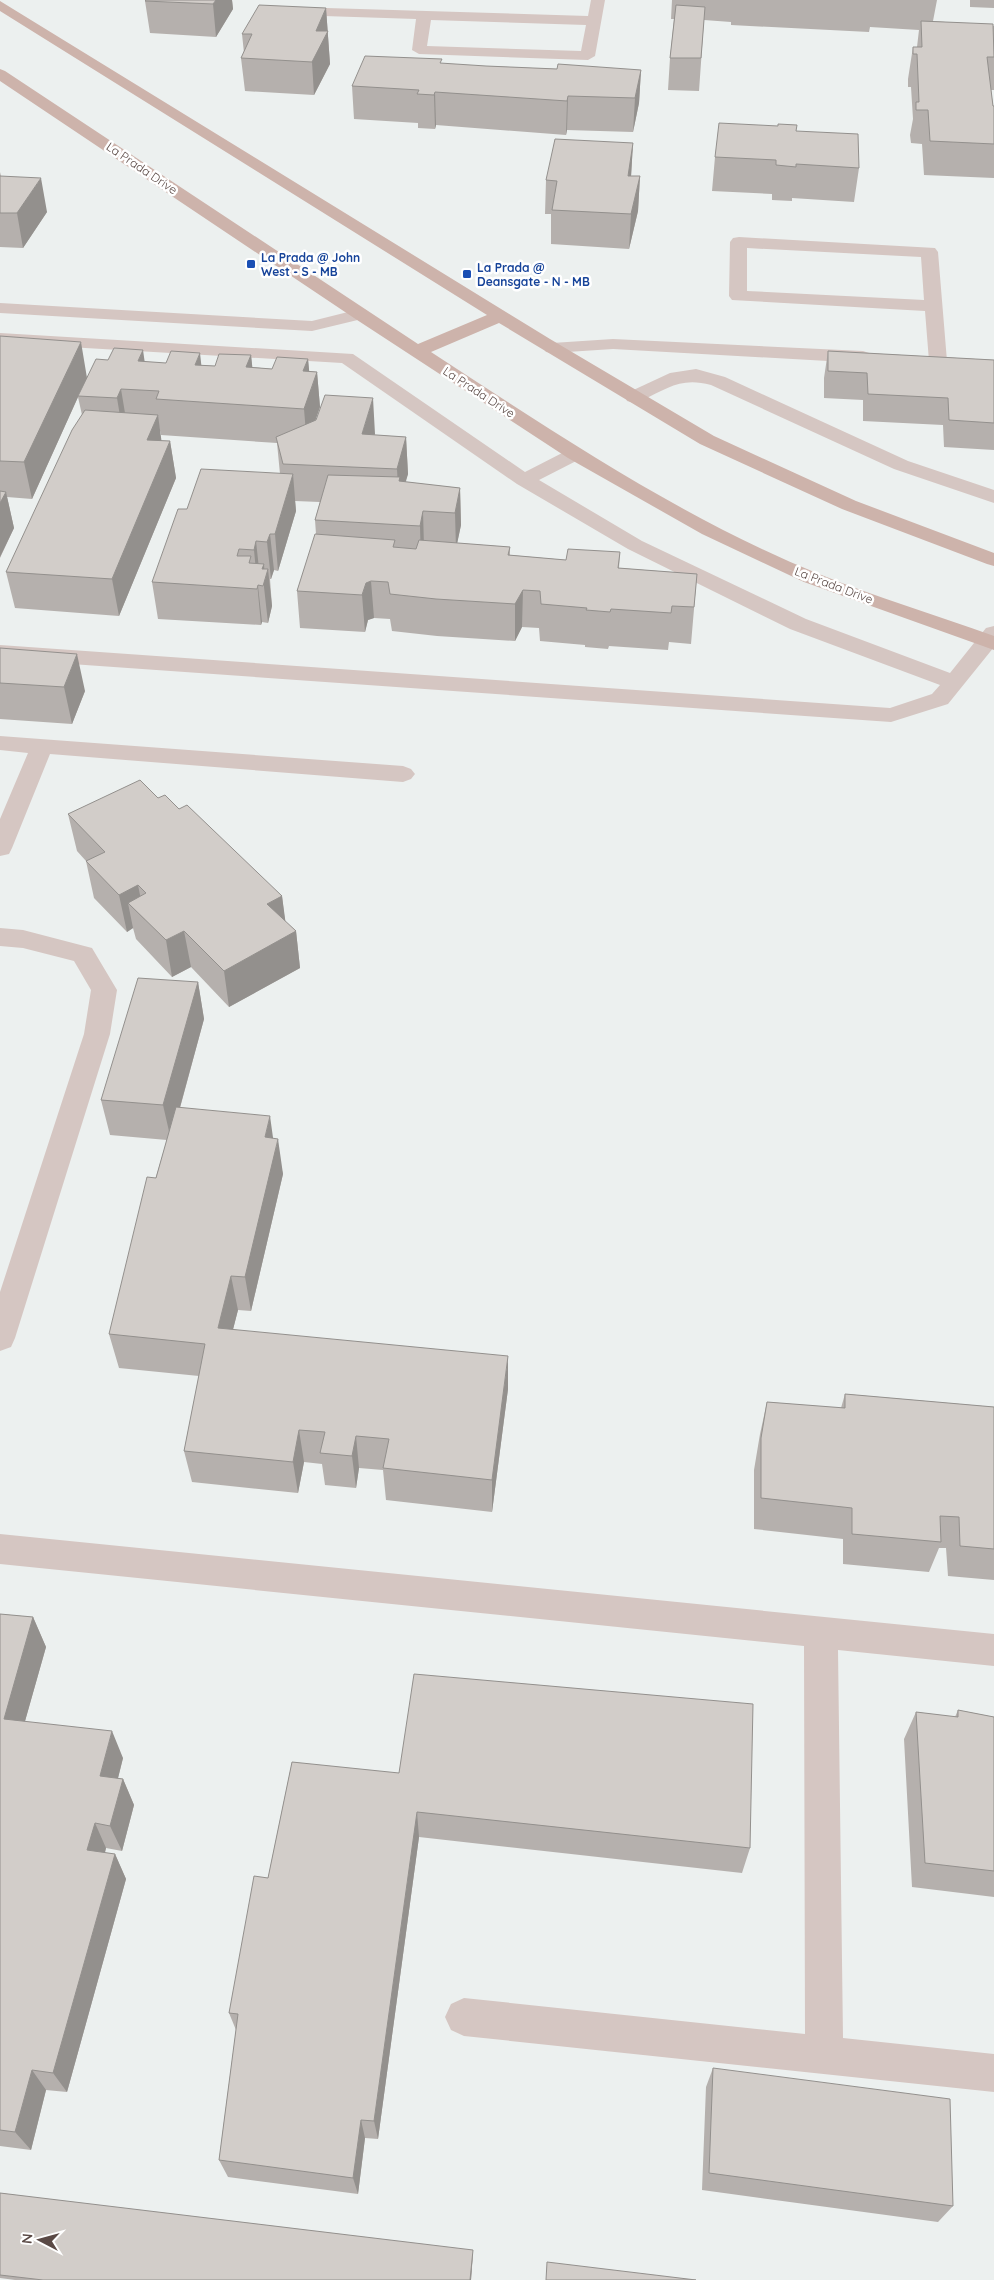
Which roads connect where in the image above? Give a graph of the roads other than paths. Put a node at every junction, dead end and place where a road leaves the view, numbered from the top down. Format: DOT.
graph roads {
  1 [pos="598,0"];
  2 [pos="0,5"];
  3 [pos="293,11"];
  4 [pos="424,15"];
  5 [pos="594,21"];
  6 [pos="0,74"];
  7 [pos="934,306"];
  8 [pos="0,308"];
  9 [pos="360,314"];
  10 [pos="501,316"];
  11 [pos="0,338"];
  12 [pos="552,348"];
  13 [pos="417,351"];
  14 [pos="879,358"];
  15 [pos="918,360"];
  16 [pos="938,361"];
  17 [pos="956,362"];
  18 [pos="634,397"];
  19 [pos="575,454"];
  20 [pos="524,480"];
  21 [pos="994,497"];
  22 [pos="994,560"];
  23 [pos="992,639"];
  24 [pos="0,652"];
  25 [pos="954,682"];
  26 [pos="0,743"];
  27 [pos="42,747"];
  28 [pos="403,774"];
  29 [pos="0,848"];
  30 [pos="0,937"];
  31 [pos="0,1338"];
  32 [pos="0,1549"];
  33 [pos="821,1634"];
  34 [pos="994,1650"];
  35 [pos="464,2017"];
  36 [pos="824,2055"];
  37 [pos="994,2072"];
  1 -- 5 [label="lane"];
  2 -- 10 [label="main road"];
  3 -- 4 [label="lane"];
  4 -- 5 [label="lane"];
  4 -- 5 [label="lane"];
  6 -- 9 [label="main road, La Prada Drive"];
  7 -- 7 [label="lane"];
  7 -- 16 [label="lane"];
  8 -- 9 [label="lane"];
  9 -- 13 [label="main road, La Prada Drive"];
  10 -- 12 [label="main road"];
  10 -- 13 [label="main road"];
  11 -- 20 [label="lane"];
  12 -- 14 [label="lane"];
  12 -- 18 [label="main road"];
  13 -- 19 [label="main road, La Prada Drive"];
  15 -- 16 [label="lane"];
  16 -- 17 [label="lane"];
  18 -- 21 [label="lane"];
  18 -- 22 [label="main road"];
  19 -- 20 [label="lane"];
  19 -- 23 [label="main road, La Prada Drive"];
  20 -- 25 [label="lane"];
  23 -- 25 [label="lane"];
  24 -- 25 [label="lane"];
  26 -- 27 [label="lane"];
  27 -- 28 [label="lane"];
  27 -- 29 [label="lane"];
  30 -- 31 [label="lane"];
  32 -- 33 [label="lane"];
  33 -- 34 [label="lane"];
  33 -- 36 [label="lane"];
  35 -- 36 [label="lane"];
  36 -- 37 [label="lane"];
}
